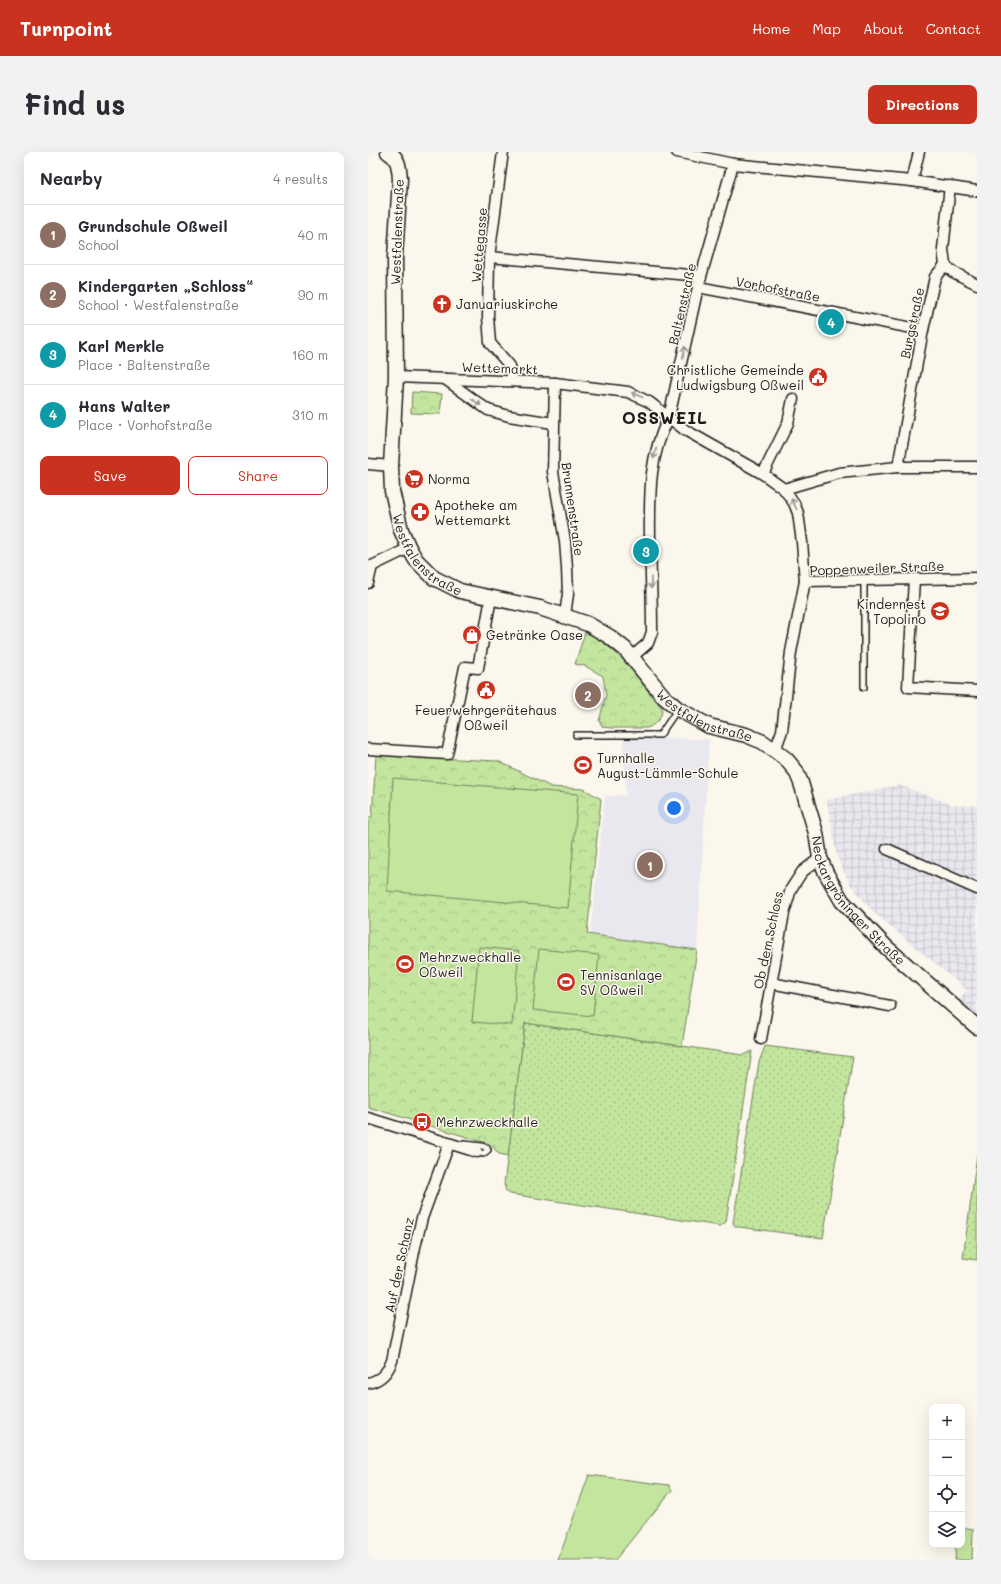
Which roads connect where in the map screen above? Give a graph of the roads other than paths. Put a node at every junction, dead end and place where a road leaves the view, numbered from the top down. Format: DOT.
graph roads {
  1 [pos="503,152"];
  2 [pos="677,152"];
  3 [pos="919,152"];
  4 [pos="392,153"];
  5 [pos="691,154"];
  6 [pos="733,164"];
  7 [pos="912,181"];
  8 [pos="950,186"];
  9 [pos="977,191"];
  10 [pos="489,257"];
  11 [pos="944,265"];
  12 [pos="701,276"];
  13 [pos="977,284"];
  14 [pos="698,286"];
  15 [pos="923,330"];
  16 [pos="396,377"];
  17 [pos="445,379"];
  18 [pos="513,381"];
  19 [pos="555,383"];
  20 [pos="793,399"];
  21 [pos="669,417"];
  22 [pos="553,423"];
  23 [pos="368,464"];
  24 [pos="391,466"];
  25 [pos="977,466"];
  26 [pos="898,467"];
  27 [pos="763,474"];
  28 [pos="784,489"];
  29 [pos="409,548"];
  30 [pos="370,566"];
  31 [pos="977,578"];
  32 [pos="914,579"];
  33 [pos="805,581"];
  34 [pos="864,581"];
  35 [pos="368,583"];
  36 [pos="491,598"];
  37 [pos="565,615"];
  38 [pos="632,657"];
  39 [pos="864,687"];
  40 [pos="977,691"];
  41 [pos="678,709"];
  42 [pos="576,735"];
  43 [pos="368,748"];
  44 [pos="775,750"];
  45 [pos="886,849"];
  46 [pos="820,858"];
  47 [pos="977,889"];
  48 [pos="772,983"];
  49 [pos="890,1006"];
  50 [pos="977,1027"];
  51 [pos="761,1039"];
  52 [pos="368,1118"];
  53 [pos="449,1144"];
  54 [pos="476,1152"];
  55 [pos="368,1383"];
  1 -- 10 [label="street, Wettegasse"];
  2 -- 5 [label="street"];
  3 -- 7 [label="street"];
  4 -- 16 [label="main road, Westfalenstraße"];
  5 -- 6 [label="street"];
  6 -- 7 [label="street"];
  6 -- 12 [label="street, Baltenstraße"];
  7 -- 8 [label="street"];
  8 -- 9 [label="street"];
  8 -- 11 [label="street"];
  10 -- 12 [label="street"];
  10 -- 18 [label="street, Wettegasse"];
  11 -- 13 [label="street"];
  11 -- 15 [label="street, Burgstraße"];
  12 -- 14 [label="street, Baltenstraße"];
  14 -- 15 [label="street, Vorhofstraße"];
  21 -- 14 [label="street, Baltenstraße, one-way"];
  15 -- 26 [label="street, Burgstraße"];
  16 -- 17 [label="street, Wettemarkt"];
  16 -- 24 [label="main road, Westfalenstraße"];
  17 -- 18 [label="street, Wettemarkt"];
  17 -- 22 [label="street, Wettemarkt, one-way"];
  18 -- 19 [label="street, Wettemarkt"];
  21 -- 19 [label="street, Wettemarkt, one-way"];
  19 -- 22 [label="street, Brunnenstraße"];
  20 -- 27 [label="street"];
  21 -- 27 [label="street, Wettemarkt"];
  21 -- 38 [label="street, Baltenstraße, one-way"];
  22 -- 37 [label="street, Brunnenstraße"];
  23 -- 24 [label="street"];
  24 -- 29 [label="main road, Westfalenstraße"];
  25 -- 26 [label="street"];
  26 -- 28 [label="street"];
  27 -- 28 [label="street, Wettemarkt"];
  33 -- 28 [label="street, one-way"];
  29 -- 30 [label="street"];
  29 -- 36 [label="main road, Westfalenstraße"];
  30 -- 35 [label="street"];
  31 -- 32 [label="street, Poppenweiler Straße"];
  32 -- 34 [label="street, Poppenweiler Straße"];
  32 -- 40 [label="street"];
  33 -- 34 [label="street, Poppenweiler Straße"];
  33 -- 44 [label="street, Poppenweiler Straße"];
  34 -- 39 [label="lane"];
  36 -- 37 [label="main road, Westfalenstraße"];
  36 -- 43 [label="street"];
  37 -- 38 [label="main road, Westfalenstraße"];
  38 -- 41 [label="main road, Westfalenstraße"];
  41 -- 42 [label="lane"];
  41 -- 44 [label="main road, Westfalenstraße"];
  44 -- 46 [label="main road, Neckargröninger Straße"];
  45 -- 47 [label="street"];
  46 -- 48 [label="street, Ob dem Schloss"];
  46 -- 50 [label="main road, Neckargröninger Straße"];
  48 -- 49 [label="street"];
  48 -- 51 [label="street, Ob dem Schloss"];
  52 -- 53 [label="street"];
  53 -- 54 [label="street"];
  53 -- 55 [label="street, Auf der Schanz"];
}
